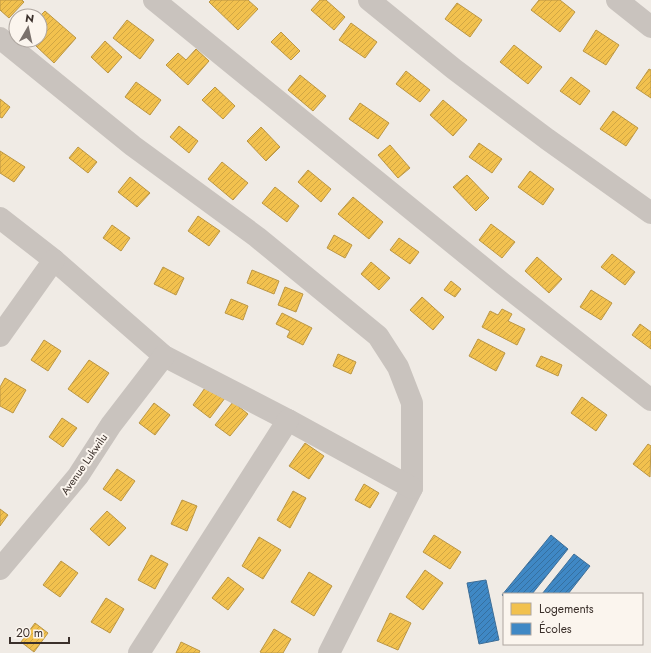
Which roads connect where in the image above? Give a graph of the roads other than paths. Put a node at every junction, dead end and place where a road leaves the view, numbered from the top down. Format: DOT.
graph roads {
  1 [pos="154,0"];
  2 [pos="369,0"];
  3 [pos="617,0"];
  4 [pos="651,27"];
  5 [pos="0,38"];
  6 [pos="651,213"];
  7 [pos="0,218"];
  8 [pos="54,260"];
  9 [pos="0,336"];
  10 [pos="164,356"];
  11 [pos="651,400"];
  12 [pos="288,420"];
  13 [pos="412,488"];
  14 [pos="0,569"];
  15 [pos="139,653"];
  16 [pos="329,653"];
  1 -- 11 [label="street"];
  2 -- 6 [label="street"];
  3 -- 4 [label="street"];
  5 -- 13 [label="street"];
  7 -- 8 [label="street"];
  8 -- 9 [label="street"];
  8 -- 10 [label="street"];
  10 -- 12 [label="street"];
  10 -- 14 [label="street, Avenue Lukwilu"];
  12 -- 13 [label="street"];
  12 -- 15 [label="street"];
  13 -- 16 [label="street"];
}
